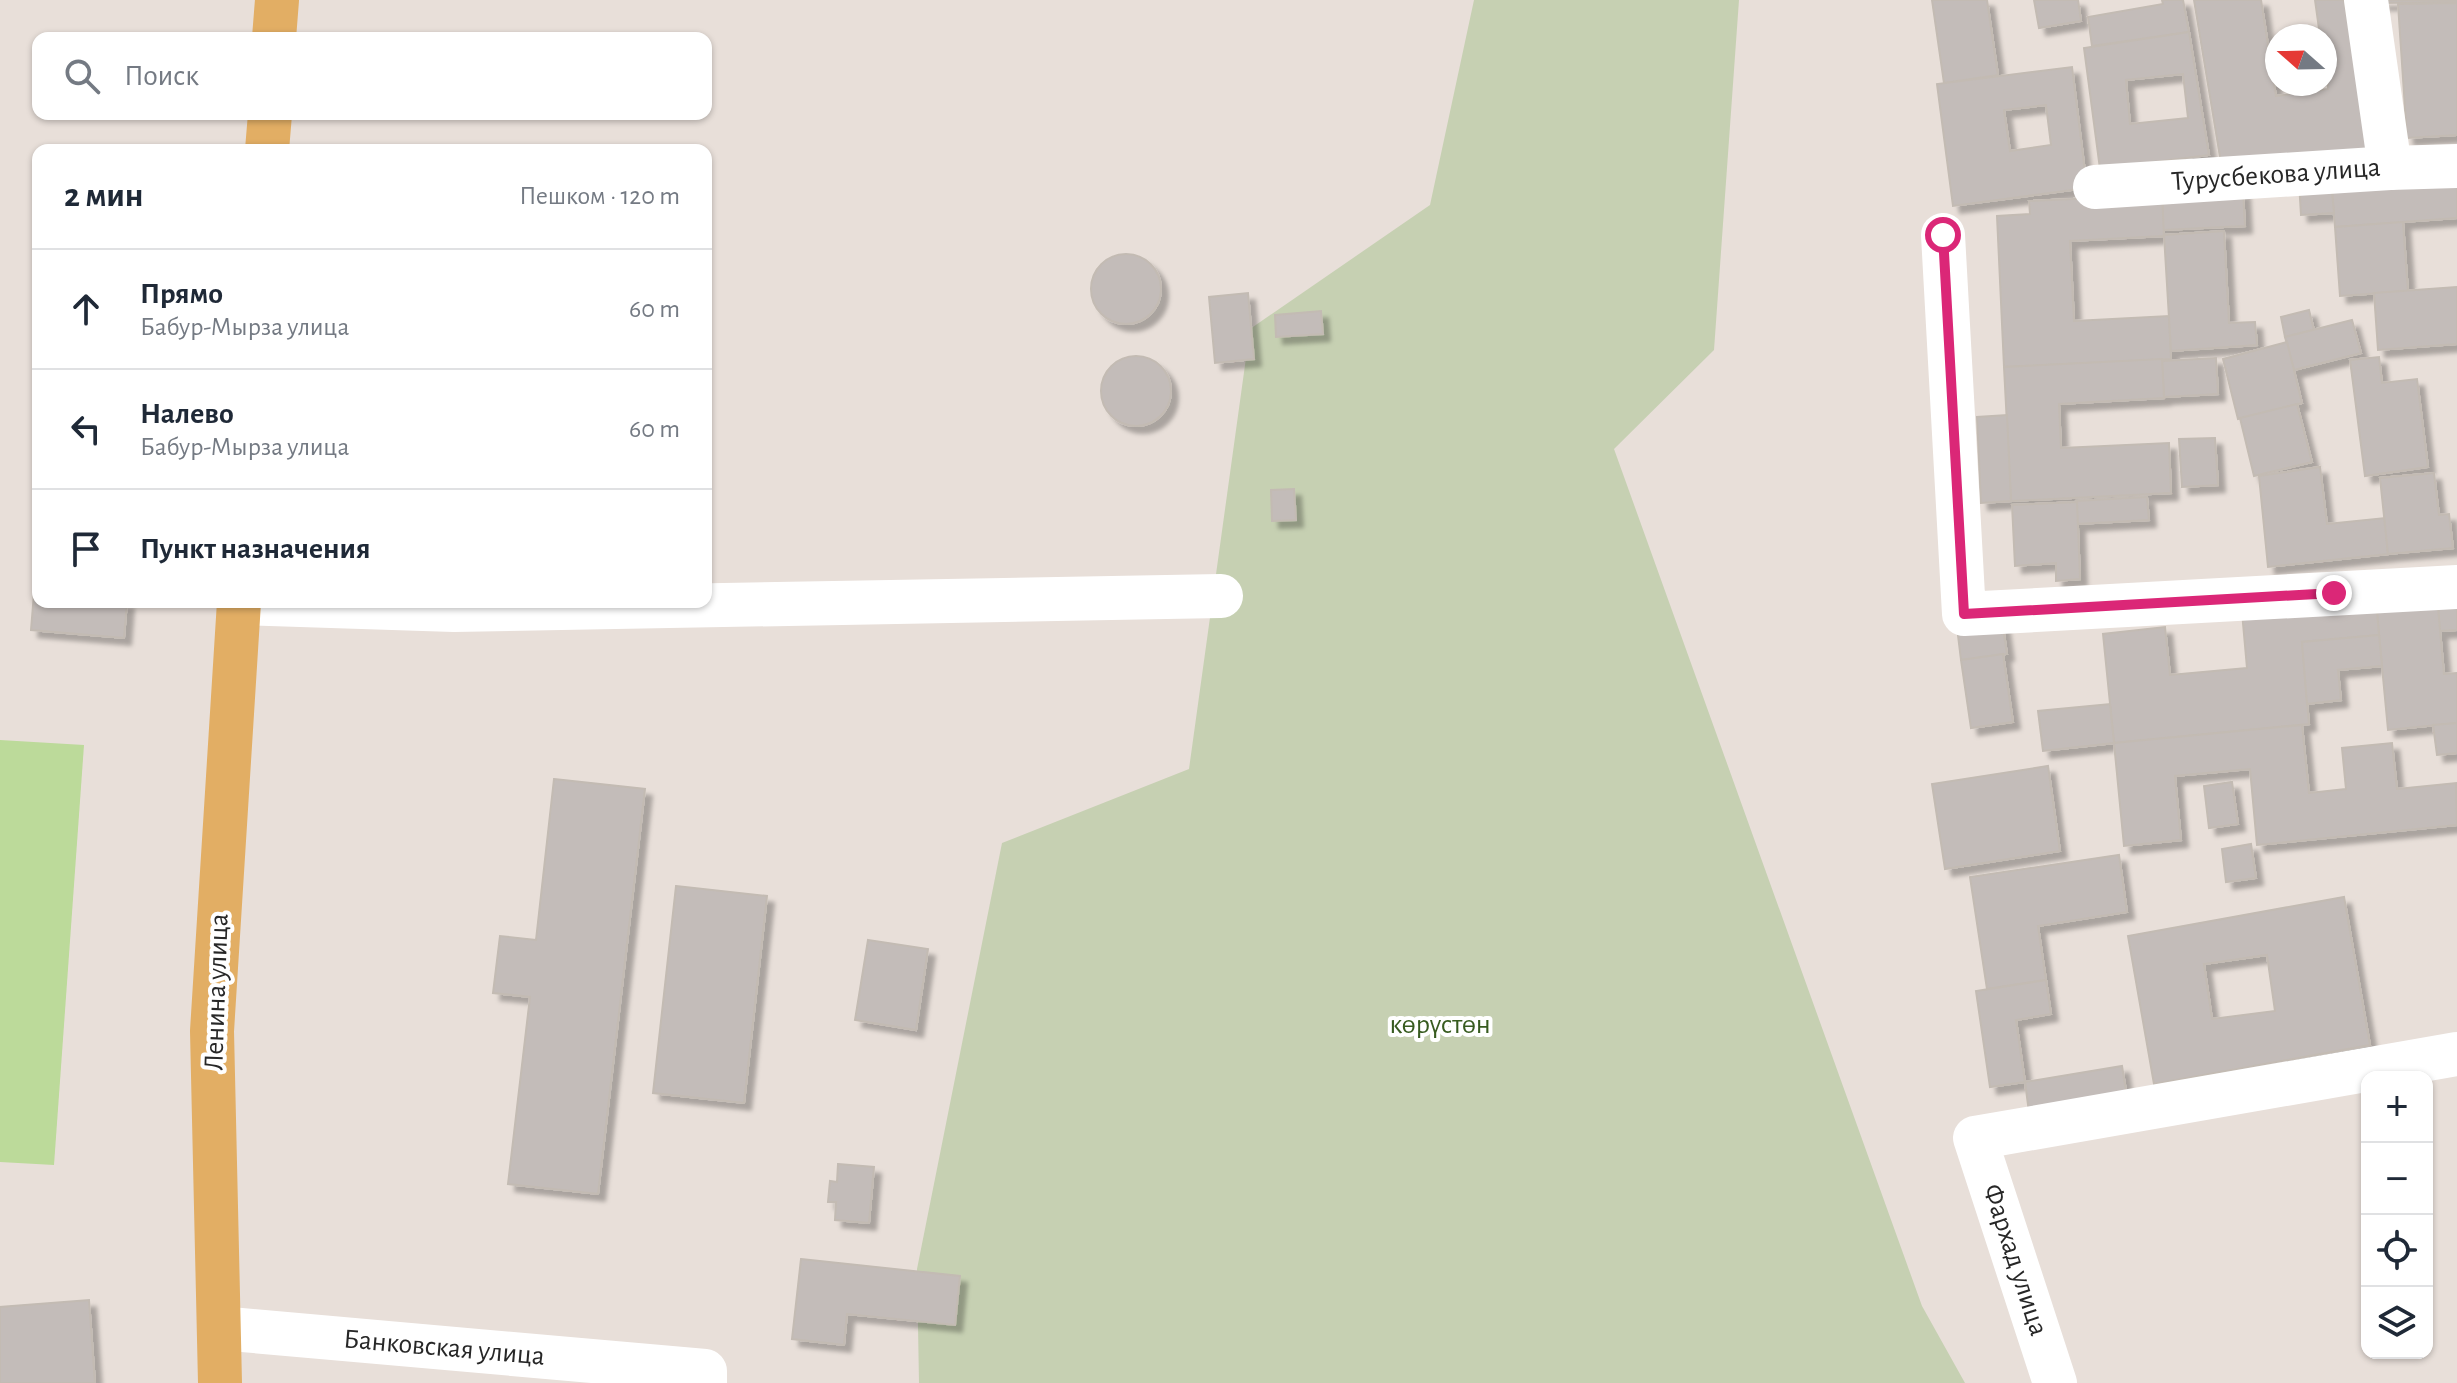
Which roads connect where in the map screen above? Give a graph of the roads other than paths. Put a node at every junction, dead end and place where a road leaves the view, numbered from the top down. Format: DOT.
graph roads {
  1 [pos="277,0"];
  2 [pos="2366,0"];
  3 [pos="274,32"];
  4 [pos="270,120"];
  5 [pos="268,144"];
  6 [pos="2457,166"];
  7 [pos="2390,168"];
  8 [pos="2095,187"];
  9 [pos="1943,235"];
  10 [pos="2457,587"];
  11 [pos="1221,596"];
  12 [pos="712,605"];
  13 [pos="239,608"];
  14 [pos="393,608"];
  15 [pos="564,608"];
  16 [pos="2457,1054"];
  17 [pos="219,1328"];
  18 [pos="220,1383"];
  19 [pos="705,1383"];
  20 [pos="2055,1383"];
  1 -- 3 [label="main road"];
  2 -- 7 [label="street"];
  4 -- 5 [label="main road"];
  6 -- 7 [label="street, Турусбекова улица"];
  7 -- 8 [label="street, Турусбекова улица"];
  9 -- 10 [label="street"];
  11 -- 12 [label="street"];
  13 -- 17 [label="main road, Ленина улица"];
  14 -- 15 [label="street"];
  16 -- 20 [label="street, Фархад улица"];
  17 -- 18 [label="main road, Ленина улица"];
  17 -- 19 [label="street, Банковская улица"];
}
